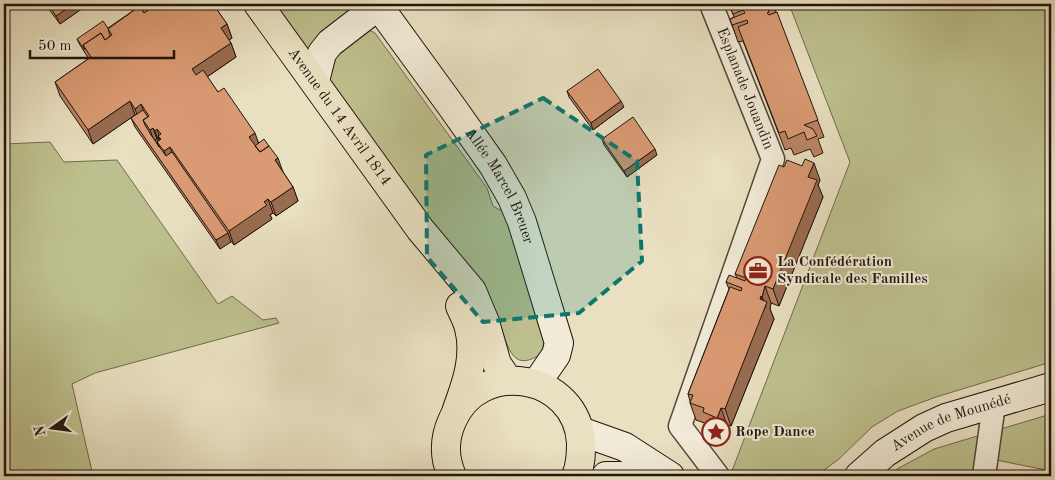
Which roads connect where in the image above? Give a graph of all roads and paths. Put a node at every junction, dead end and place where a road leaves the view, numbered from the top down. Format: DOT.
graph roads {
  1 [pos="258,4"];
  2 [pos="711,4"];
  3 [pos="378,5"];
  4 [pos="315,81"];
  5 [pos="420,229"];
  6 [pos="508,380"];
  7 [pos="536,384"];
  8 [pos="1051,387"];
  9 [pos="994,404"];
  10 [pos="456,412"];
  11 [pos="580,431"];
  12 [pos="452,476"];
  13 [pos="576,476"];
  14 [pos="606,476"];
  15 [pos="622,476"];
  16 [pos="670,476"];
  17 [pos="718,476"];
  18 [pos="859,476"];
  19 [pos="984,476"];
  1 -- 4 [label="main road, Avenue du 14 Avril 1814"];
  2 -- 17 [label="street, Esplanade Jouandin"];
  3 -- 4 [label="street, Allée Marcel Breuer"];
  3 -- 7 [label="street, Allée Marcel Breuer"];
  4 -- 5 [label="main road, Avenue du 14 Avril 1814"];
  5 -- 6 [label="main road, Avenue du 14 Avril 1814"];
  5 -- 10 [label="main road, Avenue du 14 Avril 1814"];
  6 -- 7 [label="main road"];
  6 -- 10 [label="main road"];
  7 -- 11 [label="main road"];
  8 -- 9 [label="street, Avenue de Mounédé"];
  9 -- 18 [label="street, Avenue de Mounédé"];
  9 -- 19 [label="street"];
  10 -- 12 [label="main road, Avenue du 14 Avril 1814"];
  11 -- 13 [label="main road"];
  11 -- 16 [label="street"];
  14 -- 15 [label="street"];
}
